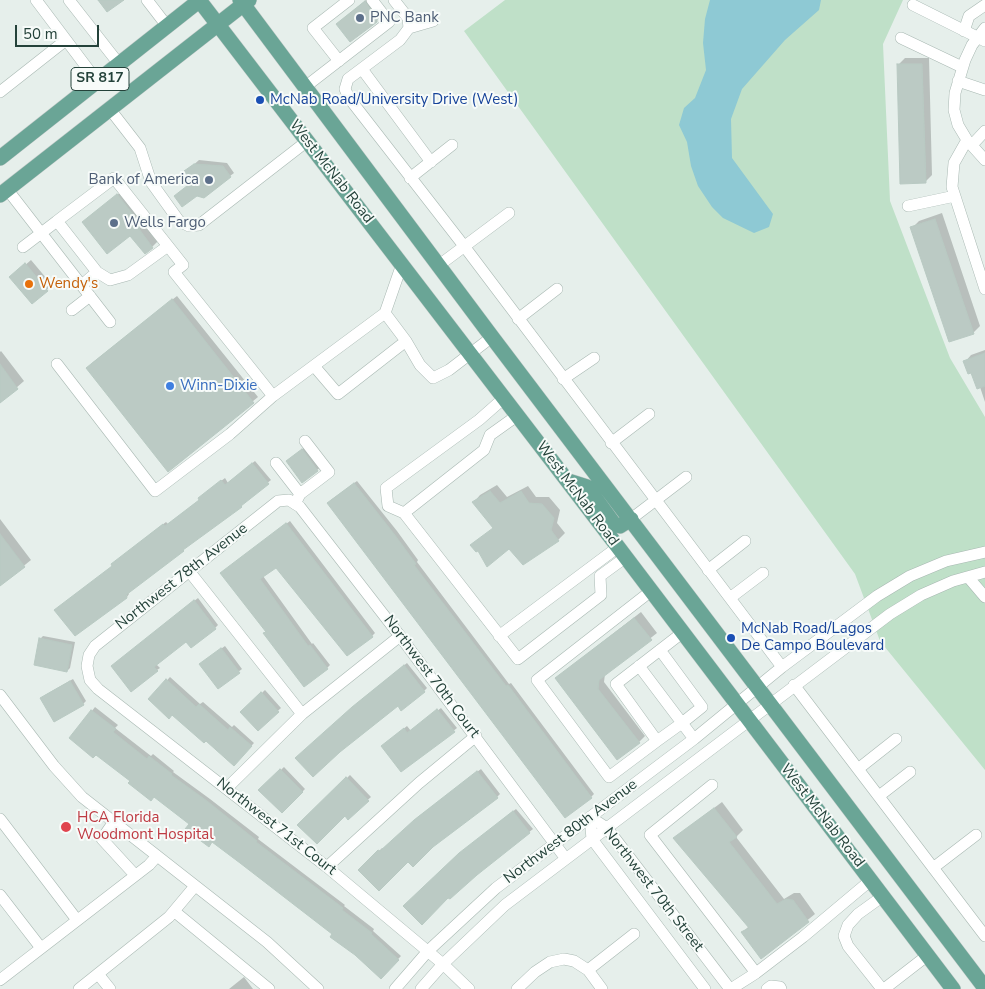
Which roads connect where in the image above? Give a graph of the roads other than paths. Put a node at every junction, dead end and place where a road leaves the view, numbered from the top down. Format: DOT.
graph roads {
  1 [pos="36,0"];
  2 [pos="69,0"];
  3 [pos="148,0"];
  4 [pos="199,0"];
  5 [pos="349,0"];
  6 [pos="372,0"];
  7 [pos="394,0"];
  8 [pos="244,1"];
  9 [pos="913,5"];
  10 [pos="985,5"];
  11 [pos="433,21"];
  12 [pos="217,24"];
  13 [pos="167,26"];
  14 [pos="409,28"];
  15 [pos="964,31"];
  16 [pos="982,35"];
  17 [pos="901,38"];
  18 [pos="66,40"];
  19 [pos="339,61"];
  20 [pos="118,64"];
  21 [pos="962,67"];
  22 [pos="362,69"];
  23 [pos="97,81"];
  24 [pos="958,81"];
  25 [pos="305,86"];
  26 [pos="985,90"];
  27 [pos="0,92"];
  28 [pos="109,108"];
  29 [pos="985,132"];
  30 [pos="306,142"];
  31 [pos="969,143"];
  32 [pos="452,145"];
  33 [pos="0,158"];
  34 [pos="985,160"];
  35 [pos="430,162"];
  36 [pos="410,178"];
  37 [pos="4,192"];
  38 [pos="955,196"];
  39 [pos="908,206"];
  40 [pos="508,213"];
  41 [pos="57,221"];
  42 [pos="41,233"];
  43 [pos="168,246"];
  44 [pos="464,246"];
  45 [pos="23,247"];
  46 [pos="402,264"];
  47 [pos="438,266"];
  48 [pos="97,272"];
  49 [pos="82,285"];
  50 [pos="557,289"];
  51 [pos="985,289"];
  52 [pos="90,296"];
  53 [pos="72,310"];
  54 [pos="385,313"];
  55 [pos="518,319"];
  56 [pos="110,322"];
  57 [pos="492,337"];
  58 [pos="406,341"];
  59 [pos="471,354"];
  60 [pos="594,358"];
  61 [pos="57,364"];
  62 [pos="314,366"];
  63 [pos="564,380"];
  64 [pos="273,396"];
  65 [pos="504,398"];
  66 [pos="649,414"];
  67 [pos="518,415"];
  68 [pos="478,420"];
  69 [pos="490,435"];
  70 [pos="305,441"];
  71 [pos="611,443"];
  72 [pos="276,463"];
  73 [pos="686,477"];
  74 [pos="568,481"];
  75 [pos="295,499"];
  76 [pos="655,500"];
  77 [pos="404,513"];
  78 [pos="631,519"];
  79 [pos="745,541"];
  80 [pos="622,552"];
  81 [pos="985,552"];
  82 [pos="590,567"];
  83 [pos="708,570"];
  84 [pos="189,571"];
  85 [pos="985,572"];
  86 [pos="763,573"];
  87 [pos="600,576"];
  88 [pos="968,577"];
  89 [pos="651,591"];
  90 [pos="985,597"];
  91 [pos="730,598"];
  92 [pos="682,633"];
  93 [pos="400,636"];
  94 [pos="498,636"];
  95 [pos="660,650"];
  96 [pos="87,666"];
  97 [pos="639,666"];
  98 [pos="782,667"];
  99 [pos="794,685"];
  100 [pos="757,687"];
  101 [pos="1,697"];
  102 [pos="769,704"];
  103 [pos="737,705"];
  104 [pos="302,714"];
  105 [pos="749,721"];
  106 [pos="682,723"];
  107 [pos="476,736"];
  108 [pos="694,739"];
  109 [pos="896,739"];
  110 [pos="657,741"];
  111 [pos="858,769"];
  112 [pos="910,772"];
  113 [pos="712,785"];
  114 [pos="227,788"];
  115 [pos="879,796"];
  116 [pos="590,817"];
  117 [pos="0,819"];
  118 [pos="113,823"];
  119 [pos="607,828"];
  120 [pos="976,835"];
  121 [pos="592,839"];
  122 [pos="555,844"];
  123 [pos="157,856"];
  124 [pos="566,859"];
  125 [pos="327,867"];
  126 [pos="933,868"];
  127 [pos="135,875"];
  128 [pos="871,880"];
  129 [pos="195,886"];
  130 [pos="0,895"];
  131 [pos="883,896"];
  132 [pos="175,912"];
  133 [pos="77,920"];
  134 [pos="634,934"];
  135 [pos="985,936"];
  136 [pos="41,948"];
  137 [pos="428,951"];
  138 [pos="928,955"];
  139 [pos="443,964"];
  140 [pos="588,970"];
  141 [pos="756,973"];
  142 [pos="98,974"];
  143 [pos="0,980"];
  144 [pos="985,988"];
  145 [pos="79,989"];
  146 [pos="110,989"];
  147 [pos="269,989"];
  148 [pos="318,989"];
  149 [pos="395,989"];
  150 [pos="421,989"];
  151 [pos="469,989"];
  152 [pos="517,989"];
  153 [pos="602,989"];
  154 [pos="705,989"];
  155 [pos="731,989"];
  156 [pos="766,989"];
  157 [pos="781,989"];
  158 [pos="883,989"];
  159 [pos="953,989"];
  1 -- 18 [label="street"];
  2 -- 20 [label="street"];
  3 -- 13 [label="street"];
  4 -- 12 [label="main road, West McNab Road"];
  4 -- 13 [label="main road, SR 817"];
  5 -- 19 [label="street"];
  6 -- 19 [label="street"];
  7 -- 14 [label="street"];
  8 -- 12 [label="main road, SR 817"];
  8 -- 25 [label="main road, West McNab Road"];
  9 -- 15 [label="street"];
  10 -- 15 [label="street"];
  11 -- 14 [label="street"];
  12 -- 28 [label="main road, SR 817"];
  12 -- 30 [label="main road, West McNab Road"];
  13 -- 20 [label="main road, SR 817"];
  14 -- 22 [label="street"];
  15 -- 16 [label="street"];
  16 -- 21 [label="street"];
  17 -- 21 [label="street"];
  18 -- 23 [label="street"];
  18 -- 27 [label="street"];
  19 -- 25 [label="street"];
  20 -- 23 [label="main road, SR 817"];
  21 -- 24 [label="street"];
  22 -- 35 [label="street"];
  22 -- 36 [label="street"];
  23 -- 33 [label="main road, SR 817"];
  24 -- 26 [label="street"];
  24 -- 31 [label="street"];
  25 -- 47 [label="main road, West McNab Road"];
  28 -- 30 [label="street"];
  28 -- 37 [label="main road, SR 817"];
  29 -- 31 [label="street"];
  30 -- 46 [label="main road, West McNab Road"];
  31 -- 34 [label="street"];
  31 -- 38 [label="street"];
  32 -- 35 [label="street"];
  35 -- 36 [label="street"];
  36 -- 44 [label="street"];
  37 -- 42 [label="street"];
  38 -- 39 [label="street"];
  38 -- 51 [label="street"];
  40 -- 44 [label="street"];
  41 -- 42 [label="street"];
  41 -- 43 [label="street"];
  41 -- 48 [label="street"];
  42 -- 45 [label="street"];
  42 -- 49 [label="street"];
  43 -- 48 [label="street"];
  43 -- 64 [label="street"];
  44 -- 47 [label="street"];
  44 -- 55 [label="street"];
  46 -- 54 [label="street"];
  46 -- 59 [label="main road, West McNab Road"];
  47 -- 57 [label="main road, West McNab Road"];
  48 -- 49 [label="street"];
  49 -- 52 [label="street"];
  50 -- 55 [label="street"];
  52 -- 53 [label="street"];
  52 -- 56 [label="street"];
  54 -- 58 [label="street"];
  54 -- 62 [label="street"];
  55 -- 63 [label="street"];
  57 -- 59 [label="street"];
  57 -- 78 [label="main road, West McNab Road"];
  58 -- 59 [label="street"];
  58 -- 62 [label="street"];
  59 -- 65 [label="main road, West McNab Road"];
  60 -- 63 [label="street"];
  61 -- 64 [label="street"];
  62 -- 64 [label="street"];
  63 -- 71 [label="street"];
  65 -- 67 [label="main road, West McNab Road"];
  65 -- 68 [label="street"];
  66 -- 71 [label="street"];
  67 -- 69 [label="street"];
  67 -- 74 [label="main road, West McNab Road"];
  68 -- 69 [label="street"];
  68 -- 77 [label="street"];
  69 -- 77 [label="street"];
  70 -- 75 [label="street, Northwest 78th Avenue"];
  71 -- 76 [label="street"];
  72 -- 75 [label="street, Northwest 70th Court"];
  73 -- 76 [label="street"];
  74 -- 78 [label="main road"];
  74 -- 80 [label="main road, West McNab Road"];
  75 -- 84 [label="street, Northwest 78th Avenue"];
  75 -- 93 [label="street, Northwest 70th Court"];
  76 -- 78 [label="street"];
  76 -- 83 [label="street"];
  77 -- 94 [label="street"];
  78 -- 100 [label="main road, West McNab Road"];
  79 -- 83 [label="street"];
  80 -- 82 [label="street"];
  80 -- 87 [label="street"];
  80 -- 89 [label="main road, West McNab Road"];
  81 -- 98 [label="street, Northwest 80th Avenue"];
  82 -- 87 [label="street"];
  82 -- 94 [label="street"];
  83 -- 91 [label="street"];
  84 -- 96 [label="street, Northwest 78th Avenue"];
  84 -- 104 [label="street"];
  85 -- 88 [label="street, Northwest 80th Avenue"];
  86 -- 91 [label="street"];
  87 -- 94 [label="street"];
  88 -- 90 [label="street"];
  88 -- 99 [label="street, Northwest 80th Avenue"];
  89 -- 92 [label="main road, West McNab Road"];
  89 -- 110 [label="street"];
  91 -- 98 [label="street"];
  92 -- 95 [label="street"];
  92 -- 103 [label="main road, West McNab Road"];
  93 -- 104 [label="street"];
  93 -- 107 [label="street, Northwest 70th Court"];
  95 -- 97 [label="street"];
  95 -- 106 [label="street"];
  96 -- 114 [label="street, Northwest 71st Court"];
  97 -- 106 [label="street"];
  97 -- 110 [label="street"];
  98 -- 100 [label="street, Northwest 80th Avenue"];
  99 -- 102 [label="street, Northwest 80th Avenue"];
  99 -- 111 [label="street"];
  100 -- 102 [label="main road, West McNab Road"];
  100 -- 103 [label="street, Northwest 80th Avenue"];
  101 -- 118 [label="street"];
  102 -- 105 [label="street, Northwest 80th Avenue"];
  102 -- 144 [label="main road, West McNab Road"];
  103 -- 105 [label="main road, West McNab Road"];
  103 -- 108 [label="street, Northwest 80th Avenue"];
  104 -- 114 [label="street"];
  105 -- 119 [label="street, Northwest 80th Avenue"];
  105 -- 128 [label="main road, West McNab Road"];
  106 -- 108 [label="street"];
  106 -- 110 [label="street"];
  107 -- 122 [label="street, Northwest 70th Court"];
  107 -- 125 [label="street"];
  108 -- 116 [label="street, Northwest 80th Avenue"];
  109 -- 111 [label="street"];
  111 -- 115 [label="street"];
  112 -- 115 [label="street"];
  113 -- 141 [label="street"];
  114 -- 125 [label="street, Northwest 71st Court"];
  115 -- 126 [label="street"];
  116 -- 119 [label="street, Northwest 70th Street"];
  116 -- 121 [label="street, Northwest 70th Street"];
  116 -- 122 [label="street, Northwest 80th Avenue"];
  117 -- 133 [label="street"];
  118 -- 123 [label="street"];
  118 -- 127 [label="street"];
  119 -- 121 [label="street, Northwest 80th Avenue"];
  119 -- 155 [label="street, Northwest 70th Street"];
  120 -- 126 [label="street"];
  121 -- 124 [label="street, Northwest 80th Avenue"];
  121 -- 154 [label="street, Northwest 70th Street"];
  122 -- 124 [label="street, Northwest 70th Court"];
  122 -- 137 [label="street, Northwest 80th Avenue"];
  123 -- 127 [label="street"];
  123 -- 129 [label="street"];
  124 -- 139 [label="street, Northwest 80th Avenue"];
  125 -- 137 [label="street, Northwest 71st Court"];
  126 -- 135 [label="street"];
  127 -- 133 [label="street"];
  128 -- 131 [label="main road, West McNab Road"];
  128 -- 141 [label="street"];
  129 -- 132 [label="street"];
  129 -- 148 [label="street"];
  130 -- 136 [label="street"];
  131 -- 138 [label="main road, West McNab Road"];
  131 -- 158 [label="street"];
  132 -- 142 [label="street"];
  132 -- 147 [label="street"];
  133 -- 136 [label="street"];
  134 -- 140 [label="street"];
  136 -- 143 [label="street"];
  137 -- 139 [label="street, Northwest 71st Court"];
  137 -- 149 [label="street, Northwest 80th Avenue"];
  138 -- 158 [label="street"];
  138 -- 159 [label="main road, West McNab Road"];
  139 -- 150 [label="street, Northwest 80th Avenue"];
  139 -- 151 [label="street, Northwest 71st Court"];
  140 -- 152 [label="street"];
  140 -- 153 [label="street"];
  141 -- 155 [label="street"];
  142 -- 145 [label="street"];
  142 -- 146 [label="street"];
  156 -- 157 [label="street"];
}
